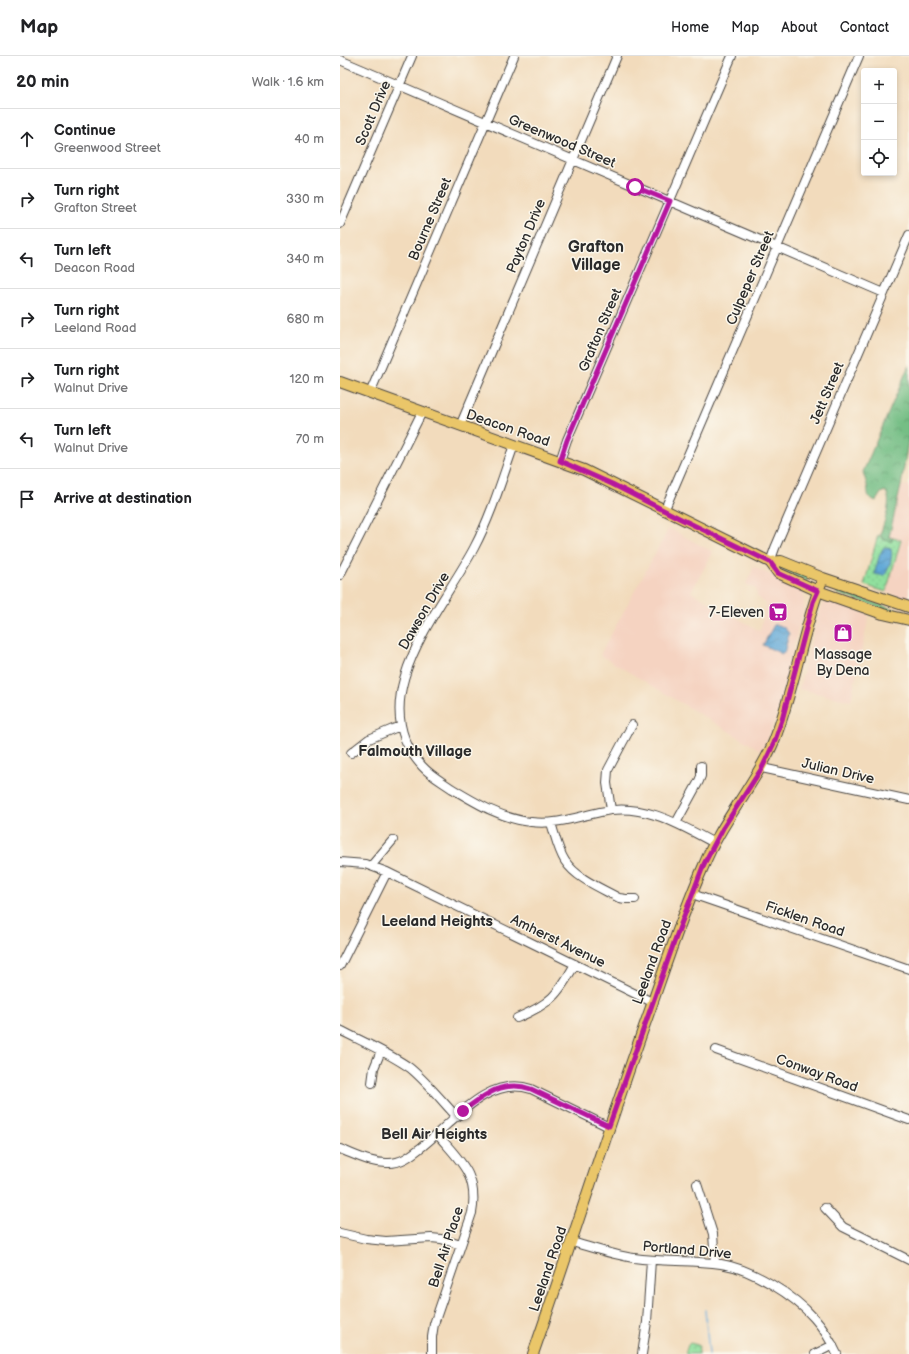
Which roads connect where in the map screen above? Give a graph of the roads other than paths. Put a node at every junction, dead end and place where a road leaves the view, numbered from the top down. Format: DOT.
graph roads {
  1 [pos="412,56"];
  2 [pos="514,56"];
  3 [pos="617,56"];
  4 [pos="732,56"];
  5 [pos="859,56"];
  6 [pos="340,60"];
  7 [pos="399,86"];
  8 [pos="486,123"];
  9 [pos="573,160"];
  10 [pos="670,201"];
  11 [pos="340,224"];
  12 [pos="909,235"];
  13 [pos="777,247"];
  14 [pos="884,293"];
  15 [pos="340,382"];
  16 [pos="370,393"];
  17 [pos="422,412"];
  18 [pos="460,426"];
  19 [pos="514,445"];
  20 [pos="560,461"];
  21 [pos="664,511"];
  22 [pos="770,562"];
  23 [pos="340,575"];
  24 [pos="823,578"];
  25 [pos="818,591"];
  26 [pos="909,607"];
  27 [pos="909,620"];
  28 [pos="632,725"];
  29 [pos="400,726"];
  30 [pos="351,753"];
  31 [pos="701,766"];
  32 [pos="762,768"];
  33 [pos="909,800"];
  34 [pos="611,810"];
  35 [pos="551,823"];
  36 [pos="676,823"];
  37 [pos="393,840"];
  38 [pos="714,843"];
  39 [pos="340,862"];
  40 [pos="371,866"];
  41 [pos="387,872"];
  42 [pos="692,894"];
  43 [pos="635,899"];
  44 [pos="575,964"];
  45 [pos="340,966"];
  46 [pos="909,969"];
  47 [pos="652,1002"];
  48 [pos="517,1018"];
  49 [pos="340,1030"];
  50 [pos="716,1050"];
  51 [pos="382,1051"];
  52 [pos="372,1083"];
  53 [pos="456,1117"];
  54 [pos="909,1120"];
  55 [pos="609,1126"];
  56 [pos="437,1134"];
  57 [pos="340,1148"];
  58 [pos="697,1184"];
  59 [pos="825,1208"];
  60 [pos="340,1233"];
  61 [pos="572,1242"];
  62 [pos="461,1245"];
  63 [pos="651,1260"];
  64 [pos="909,1260"];
  65 [pos="715,1264"];
  66 [pos="833,1345"];
  67 [pos="432,1354"];
  68 [pos="533,1354"];
  69 [pos="642,1354"];
  70 [pos="815,1354"];
  71 [pos="837,1354"];
  1 -- 7 [label="street, Scott Drive"];
  2 -- 8 [label="street, Bourne Street"];
  3 -- 9 [label="street, Payton Drive"];
  4 -- 10 [label="street, Grafton Street"];
  5 -- 13 [label="street, Culpeper Street"];
  6 -- 7 [label="street, Greenwood Street"];
  7 -- 8 [label="street, Greenwood Street"];
  7 -- 11 [label="street, Scott Drive"];
  8 -- 9 [label="street, Greenwood Street"];
  8 -- 16 [label="street, Bourne Street"];
  9 -- 10 [label="street, Greenwood Street"];
  9 -- 18 [label="street, Payton Drive"];
  10 -- 13 [label="street, Greenwood Street"];
  10 -- 20 [label="street, Grafton Street"];
  12 -- 14 [label="street, Jett Street"];
  13 -- 14 [label="street, Greenwood Street"];
  13 -- 21 [label="street, Culpeper Street"];
  14 -- 22 [label="street, Jett Street"];
  15 -- 16 [label="main road, Deacon Road"];
  16 -- 17 [label="main road, Deacon Road"];
  17 -- 18 [label="main road, Deacon Road"];
  17 -- 23 [label="street"];
  18 -- 19 [label="main road, Deacon Road"];
  19 -- 20 [label="main road, Deacon Road"];
  19 -- 29 [label="street, Dawson Drive"];
  20 -- 21 [label="main road, Deacon Road"];
  21 -- 22 [label="main road, Deacon Road"];
  22 -- 24 [label="main road, Deacon Road"];
  22 -- 25 [label="main road, Deacon Road"];
  24 -- 25 [label="main road"];
  24 -- 26 [label="main road, Deacon Road"];
  25 -- 27 [label="main road, Deacon Road"];
  25 -- 32 [label="main road, Leeland Road"];
  28 -- 34 [label="street"];
  29 -- 30 [label="street"];
  29 -- 35 [label="street, Dawson Drive"];
  31 -- 36 [label="street"];
  32 -- 33 [label="street, Julian Drive"];
  32 -- 38 [label="main road, Leeland Road"];
  34 -- 35 [label="street, Dawson Drive"];
  34 -- 36 [label="street, Dawson Drive"];
  35 -- 43 [label="street"];
  36 -- 38 [label="street, Dawson Drive"];
  37 -- 40 [label="street"];
  38 -- 42 [label="main road, Leeland Road"];
  39 -- 40 [label="street, Amherst Avenue"];
  40 -- 41 [label="street, Amherst Avenue"];
  41 -- 44 [label="street, Amherst Avenue"];
  41 -- 45 [label="street"];
  42 -- 46 [label="street, Ficklen Road"];
  42 -- 47 [label="main road, Leeland Road"];
  44 -- 47 [label="street, Amherst Avenue"];
  44 -- 48 [label="street"];
  47 -- 55 [label="main road, Leeland Road"];
  49 -- 51 [label="street"];
  50 -- 54 [label="street, Conway Road"];
  51 -- 52 [label="street"];
  51 -- 53 [label="street"];
  53 -- 55 [label="street"];
  53 -- 56 [label="street"];
  55 -- 61 [label="main road, Leeland Road"];
  56 -- 57 [label="street"];
  56 -- 62 [label="street, Bell Air Place"];
  58 -- 65 [label="street"];
  59 -- 64 [label="street"];
  60 -- 62 [label="street"];
  61 -- 63 [label="street, Portland Drive"];
  61 -- 68 [label="main road, Leeland Road"];
  62 -- 67 [label="street, Bell Air Place"];
  63 -- 65 [label="street, Portland Drive"];
  63 -- 69 [label="street"];
  65 -- 66 [label="street, Portland Drive"];
  66 -- 70 [label="street"];
  66 -- 71 [label="street, Portland Drive"];
}
